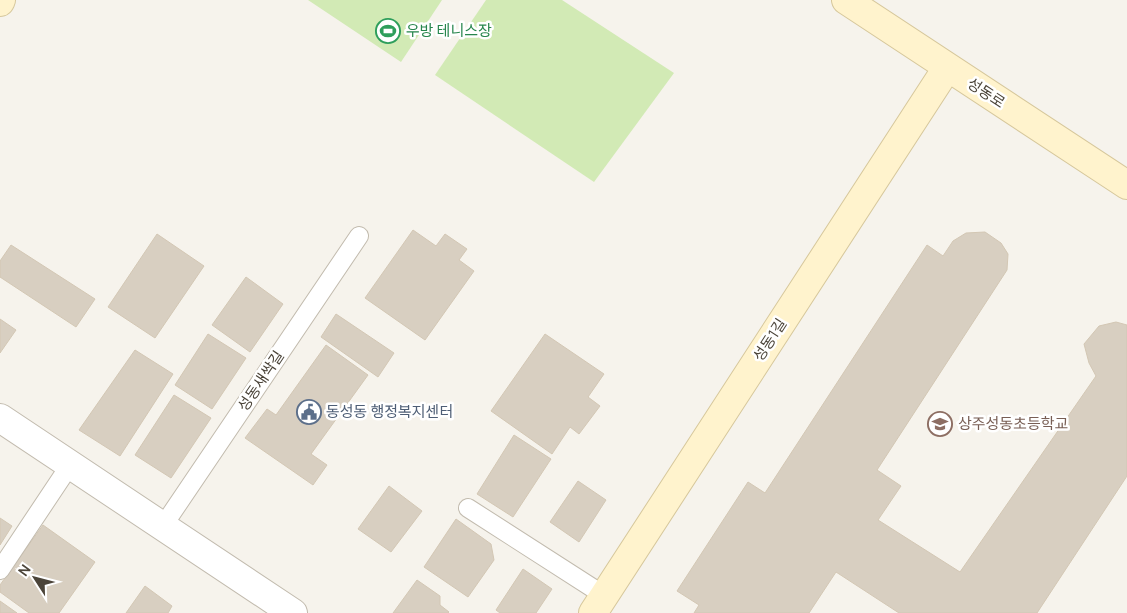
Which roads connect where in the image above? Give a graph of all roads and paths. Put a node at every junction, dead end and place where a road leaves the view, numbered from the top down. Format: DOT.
graph roads {
  1 [pos="846,0"];
  2 [pos="947,68"];
  3 [pos="1127,185"];
  4 [pos="359,236"];
  5 [pos="0,418"];
  6 [pos="70,465"];
  7 [pos="468,508"];
  8 [pos="163,526"];
  9 [pos="0,570"];
  10 [pos="599,604"];
  11 [pos="280,609"];
  1 -- 2 [label="street, 성동로"];
  2 -- 3 [label="street, 성동로"];
  2 -- 10 [label="street, 성동1길"];
  4 -- 8 [label="lane, 성동새싹길"];
  5 -- 6 [label="street"];
  6 -- 8 [label="street"];
  6 -- 9 [label="lane"];
  7 -- 10 [label="lane"];
  8 -- 11 [label="street"];
}
